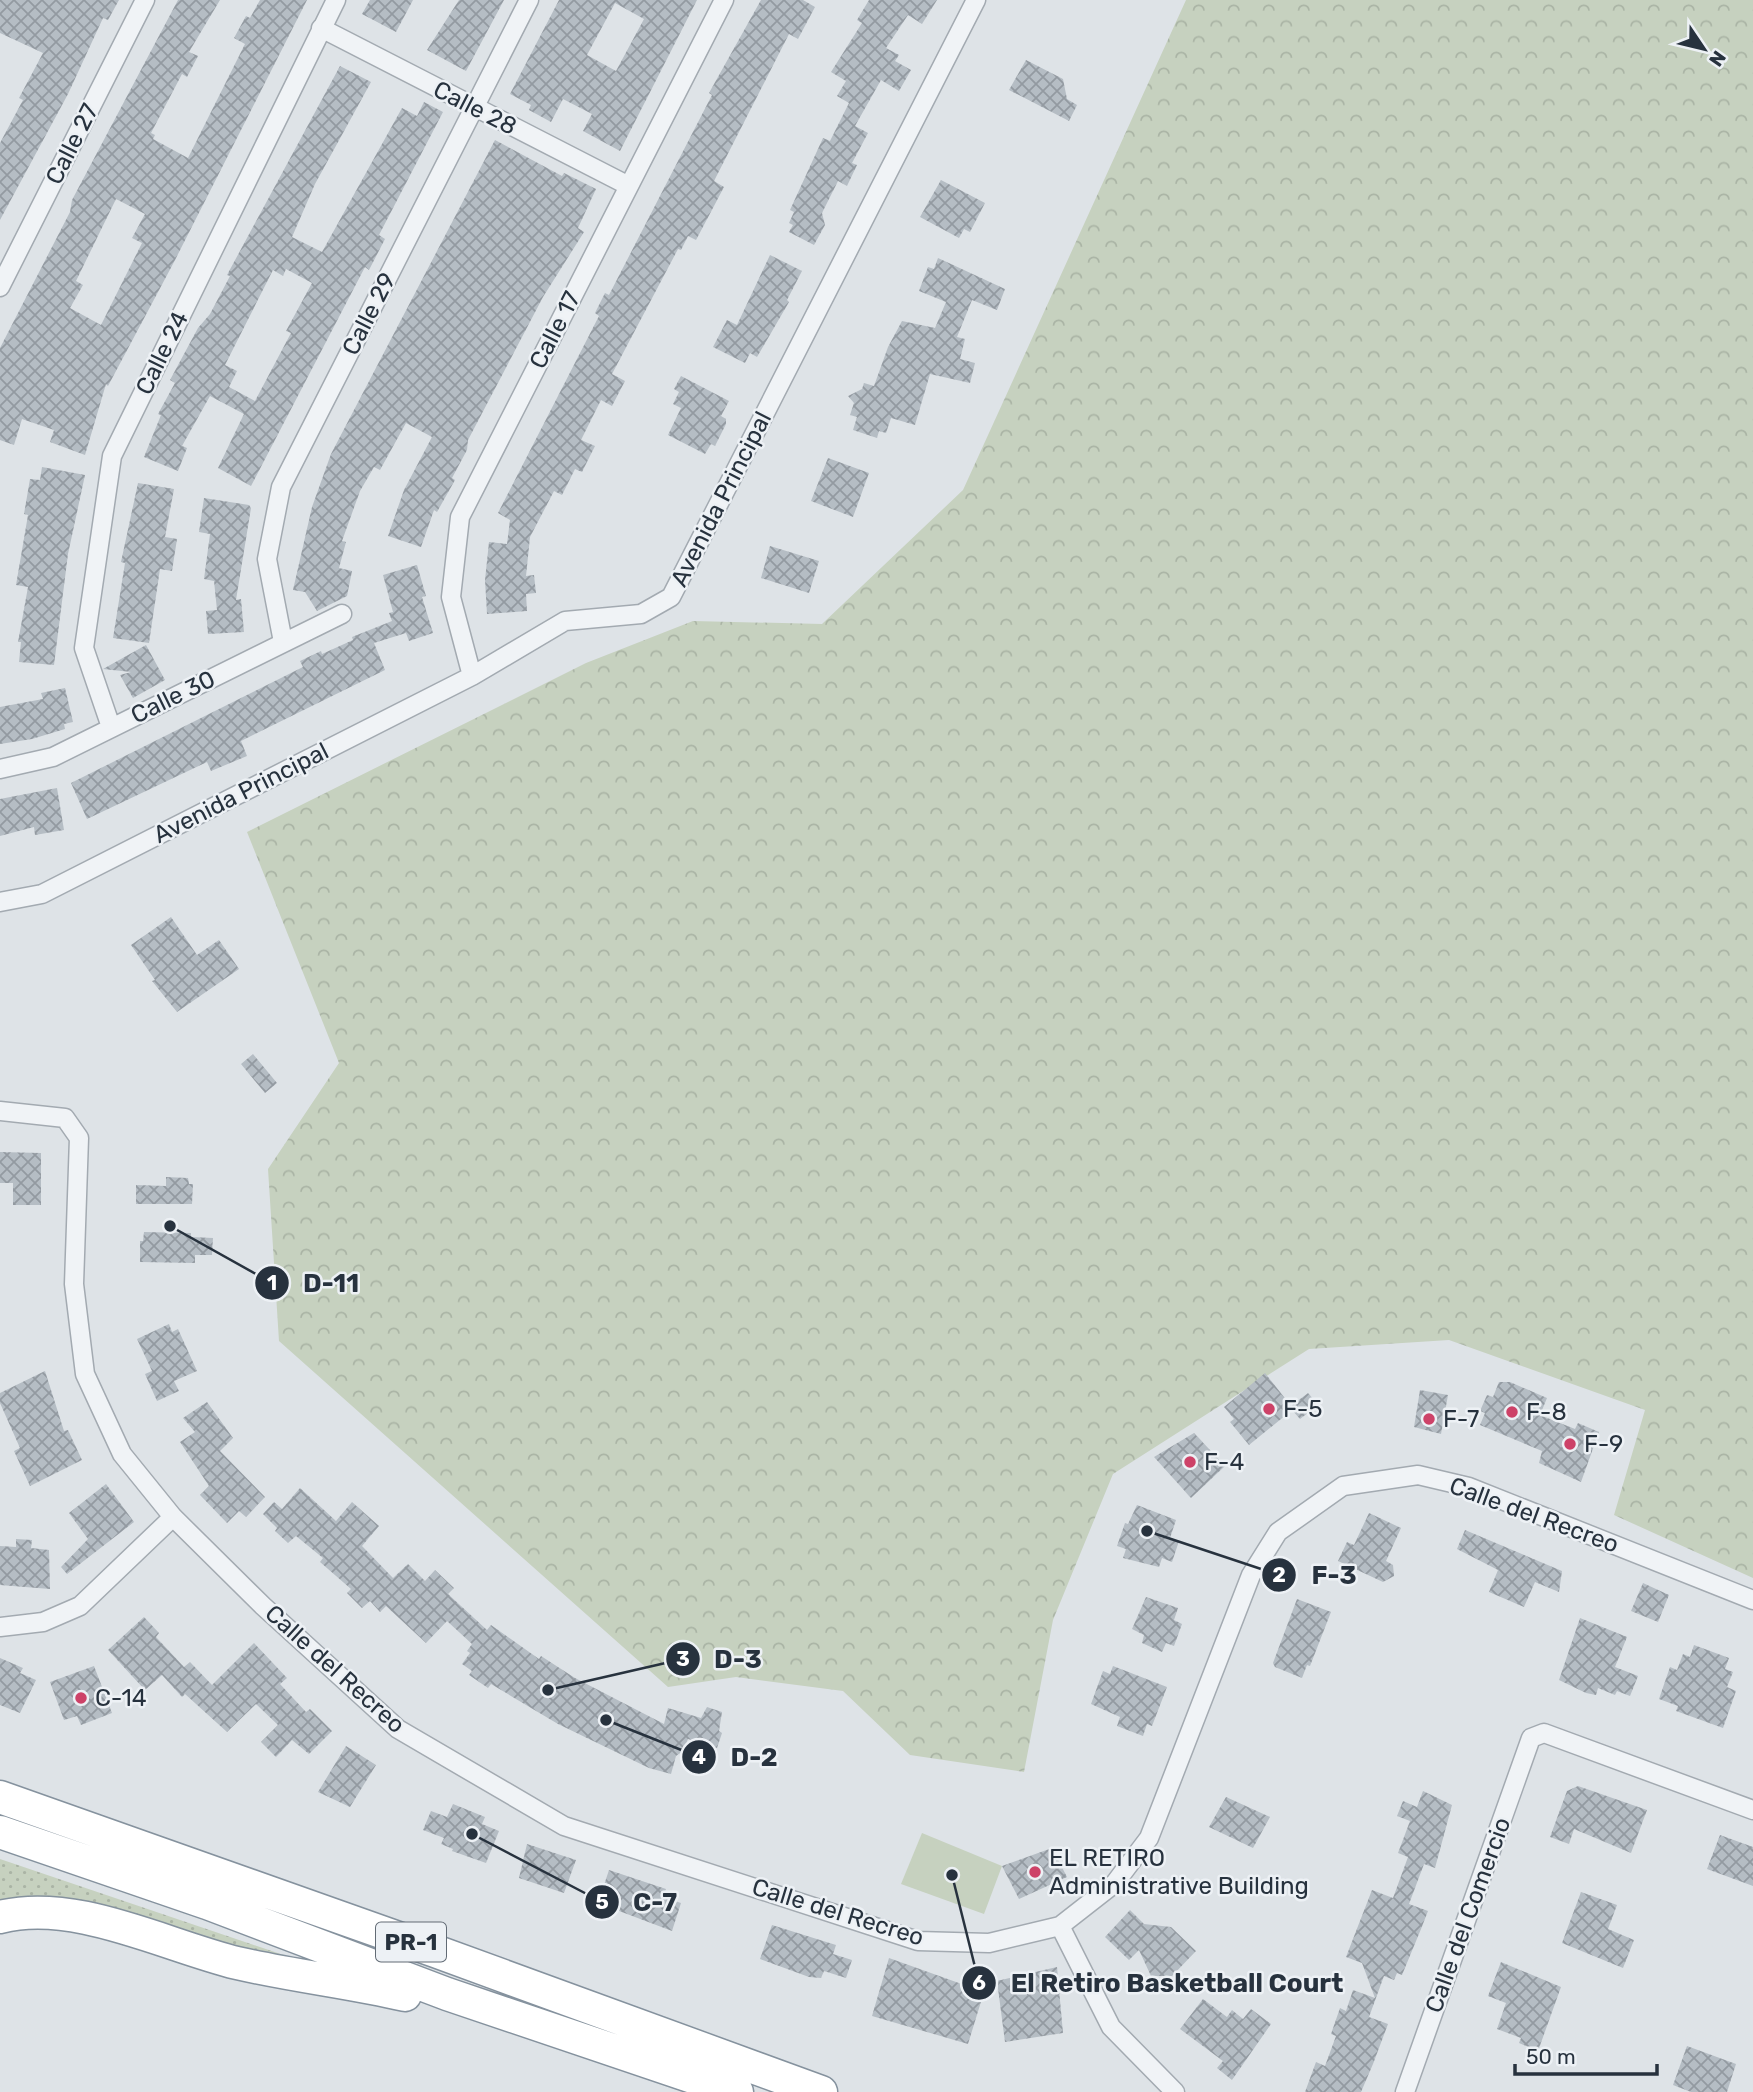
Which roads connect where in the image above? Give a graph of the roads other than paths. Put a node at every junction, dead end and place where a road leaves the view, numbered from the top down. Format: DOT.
graph roads {
  1 [pos="145,0"];
  2 [pos="335,0"];
  3 [pos="529,0"];
  4 [pos="724,0"];
  5 [pos="976,0"];
  6 [pos="321,28"];
  7 [pos="473,108"];
  8 [pos="629,186"];
  9 [pos="0,288"];
  10 [pos="342,614"];
  11 [pos="283,642"];
  12 [pos="471,676"];
  13 [pos="111,727"];
  14 [pos="0,769"];
  15 [pos="0,902"];
  16 [pos="0,1111"];
  17 [pos="173,1517"];
  18 [pos="1753,1600"];
  19 [pos="0,1627"];
  20 [pos="0,1797"];
  21 [pos="1753,1810"];
  22 [pos="0,1832"];
  23 [pos="0,1917"];
  24 [pos="1060,1926"];
  25 [pos="524,2020"];
  26 [pos="737,2092"];
  27 [pos="821,2092"];
  28 [pos="1175,2092"];
  29 [pos="1405,2092"];
  1 -- 9 [label="street, Calle 27"];
  2 -- 6 [label="street, Calle 24"];
  3 -- 7 [label="street, Calle 29"];
  4 -- 8 [label="street, Calle 17"];
  5 -- 12 [label="street, Avenida Principal"];
  6 -- 7 [label="street, Calle 28"];
  6 -- 13 [label="street, Calle 24"];
  7 -- 8 [label="street, Calle 28"];
  7 -- 11 [label="street, Calle 29"];
  8 -- 12 [label="street, Calle 17"];
  10 -- 11 [label="street, Calle 30"];
  11 -- 13 [label="street, Calle 30"];
  12 -- 15 [label="street, Avenida Principal"];
  13 -- 14 [label="street, Calle 30"];
  16 -- 17 [label="street, Calle del Recreo"];
  17 -- 19 [label="street"];
  17 -- 24 [label="street, Calle del Recreo"];
  18 -- 24 [label="street, Calle del Recreo"];
  20 -- 27 [label="highway, PR-1"];
  21 -- 29 [label="street, Calle del Comercio"];
  22 -- 25 [label="highway, PR-1"];
  23 -- 25 [label="highway"];
  24 -- 28 [label="street"];
  25 -- 26 [label="highway, PR-1"];
}
